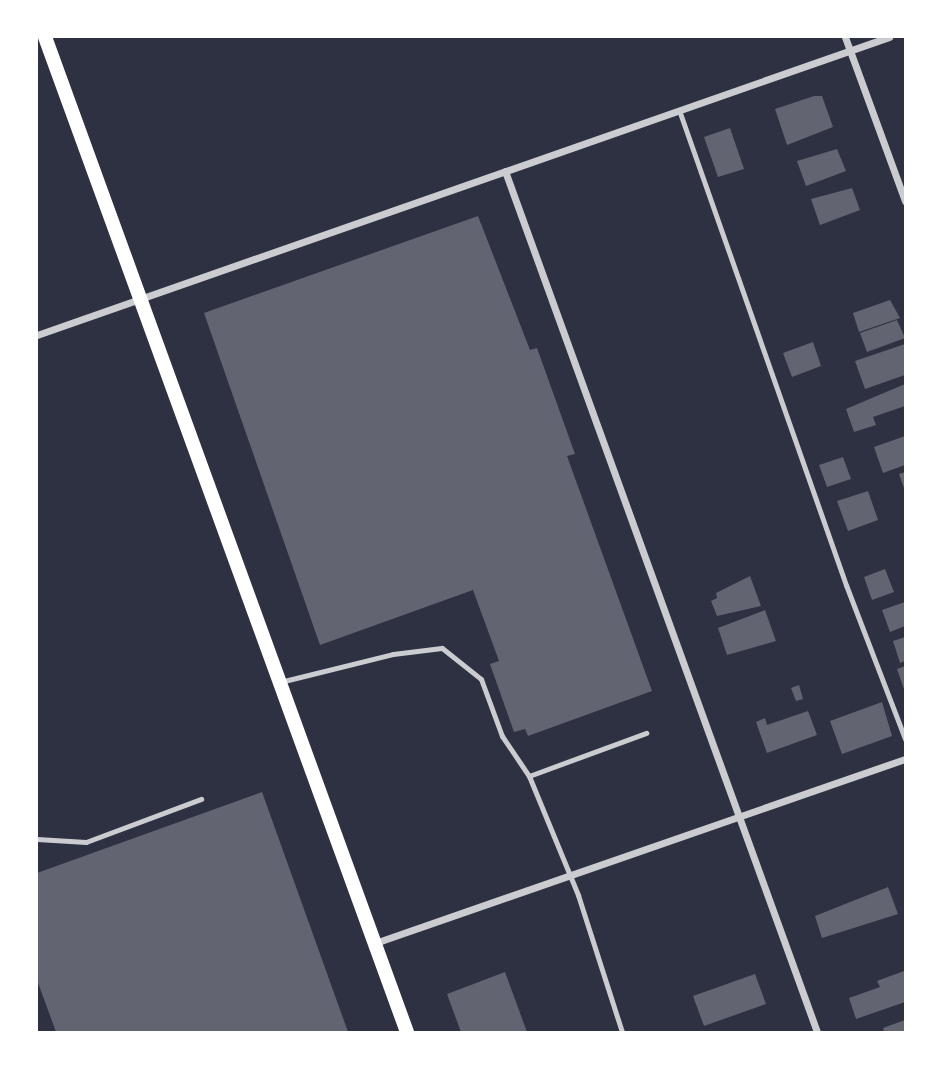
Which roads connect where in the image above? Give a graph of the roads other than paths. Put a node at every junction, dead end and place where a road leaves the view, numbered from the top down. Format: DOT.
graph roads {
  1 [pos="45,37"];
  2 [pos="845,37"];
  3 [pos="889,37"];
  4 [pos="850,50"];
  5 [pos="679,110"];
  6 [pos="505,171"];
  7 [pos="905,201"];
  8 [pos="140,299"];
  9 [pos="37,335"];
  10 [pos="280,682"];
  11 [pos="646,733"];
  12 [pos="905,739"];
  13 [pos="905,759"];
  14 [pos="529,776"];
  15 [pos="201,799"];
  16 [pos="740,816"];
  17 [pos="37,839"];
  18 [pos="568,875"];
  19 [pos="375,943"];
  20 [pos="407,1032"];
  21 [pos="622,1032"];
  22 [pos="817,1032"];
  1 -- 8 [label="main road"];
  2 -- 4 [label="street"];
  3 -- 4 [label="street"];
  4 -- 5 [label="street"];
  4 -- 7 [label="street"];
  5 -- 6 [label="street"];
  5 -- 12 [label="lane"];
  6 -- 8 [label="street"];
  6 -- 16 [label="street"];
  8 -- 9 [label="street"];
  8 -- 10 [label="main road"];
  10 -- 14 [label="lane"];
  10 -- 19 [label="main road"];
  11 -- 14 [label="lane"];
  13 -- 16 [label="street"];
  14 -- 18 [label="lane"];
  15 -- 17 [label="lane"];
  16 -- 18 [label="street"];
  16 -- 22 [label="street"];
  18 -- 19 [label="street"];
  18 -- 21 [label="lane"];
  19 -- 20 [label="main road"];
}
